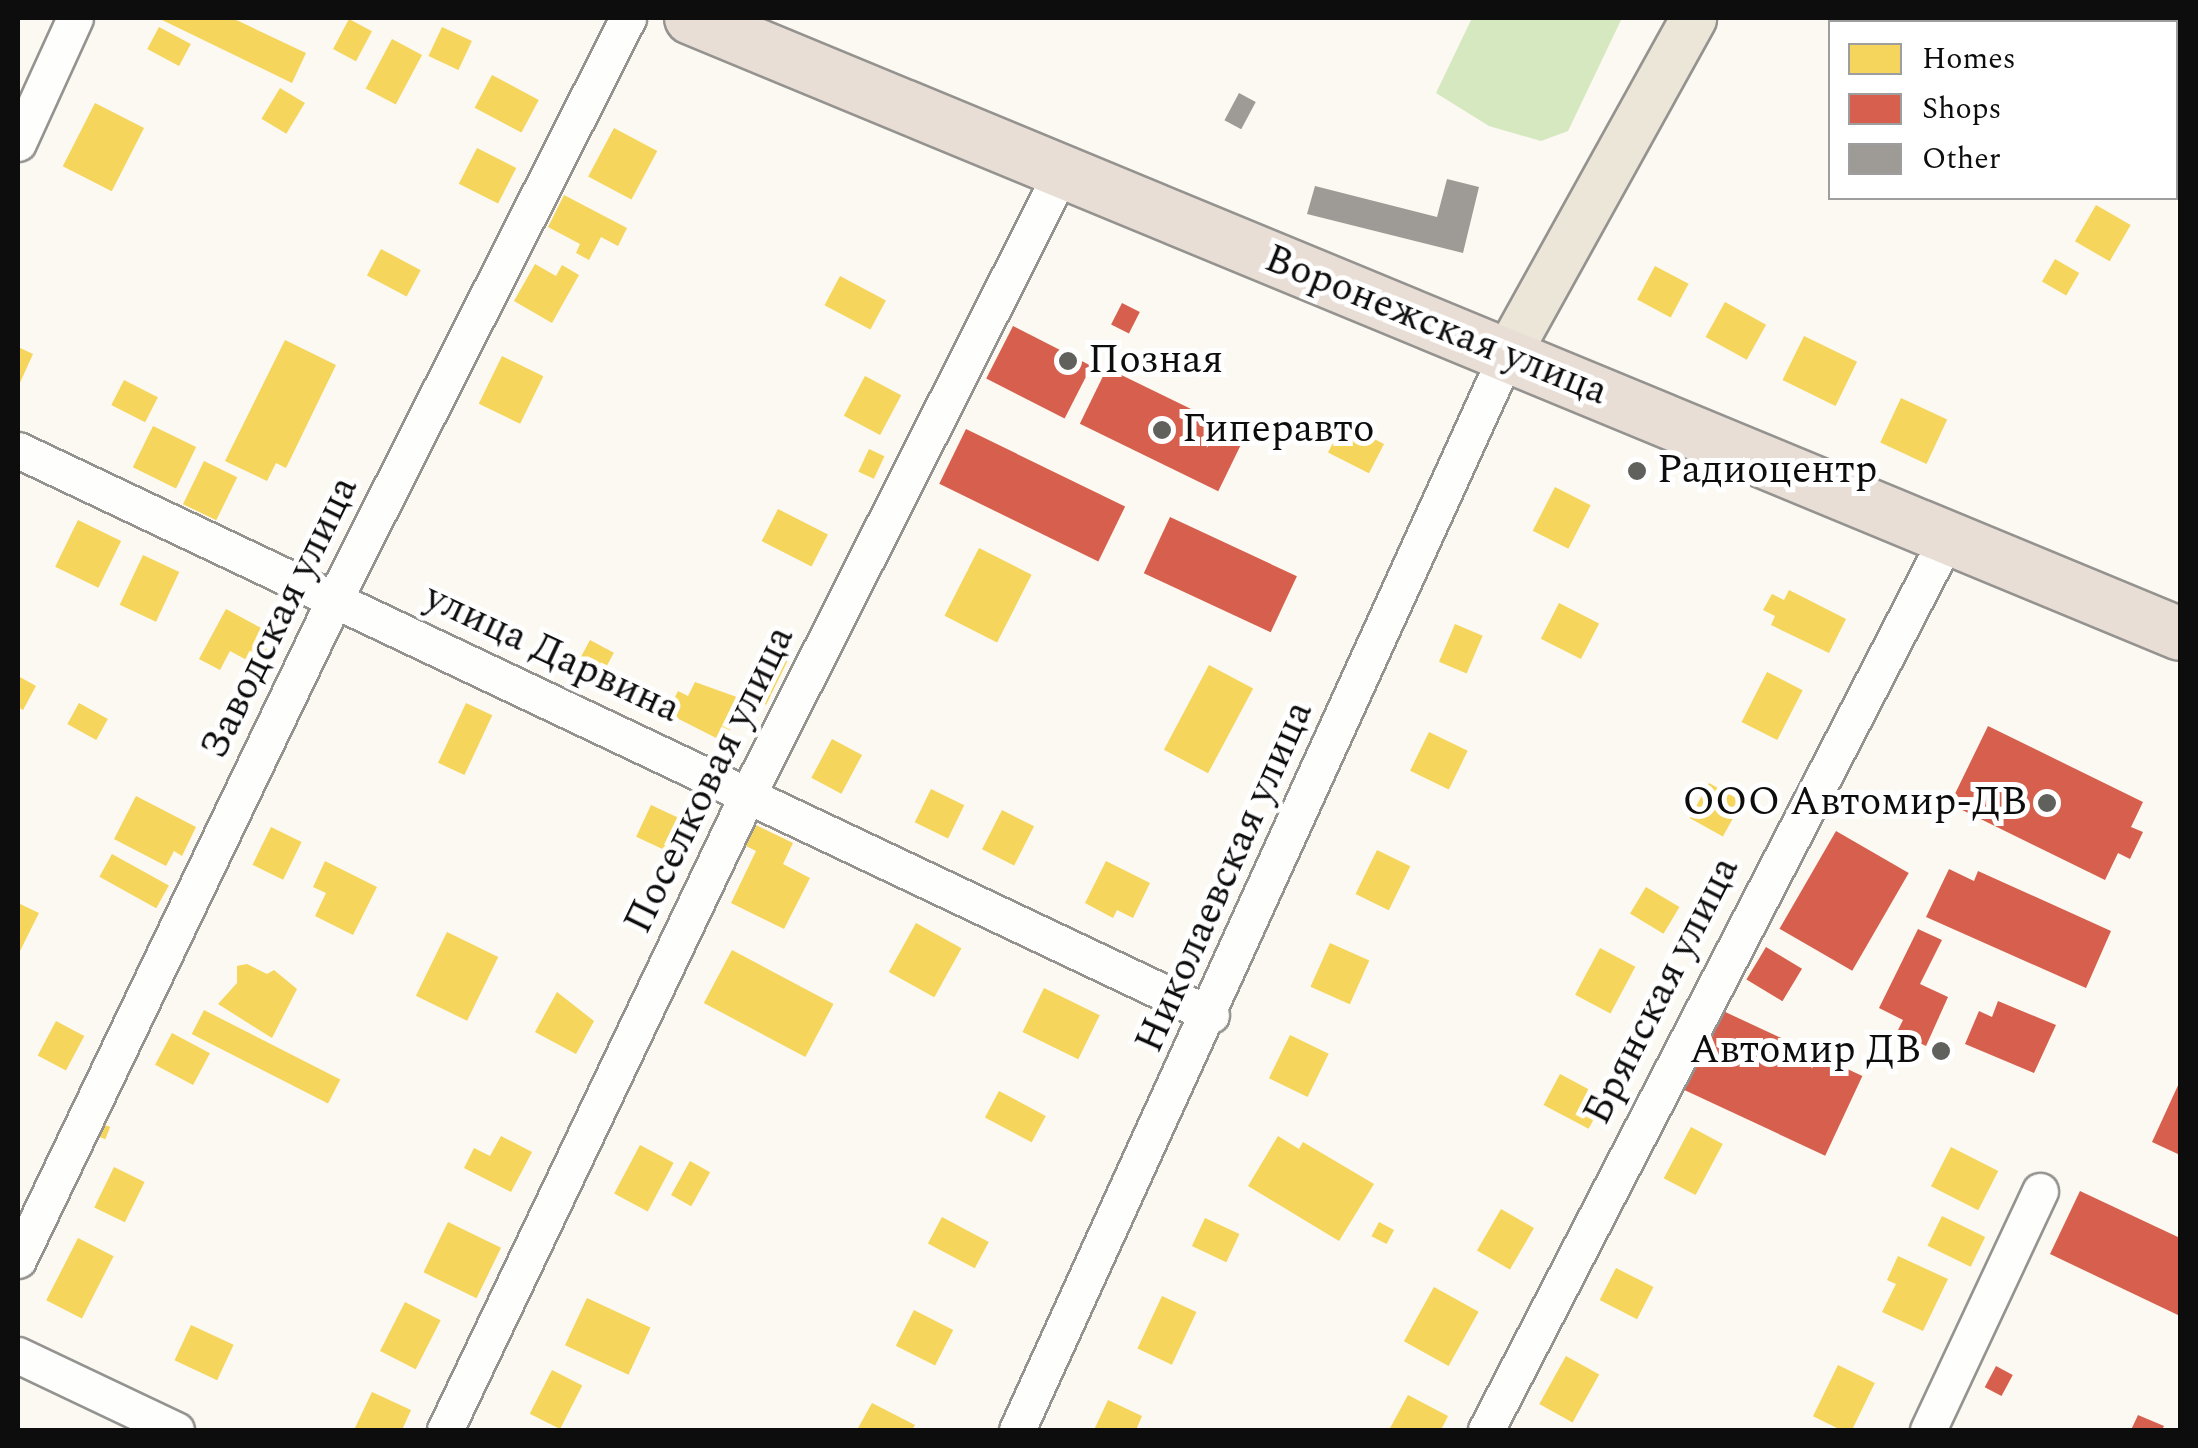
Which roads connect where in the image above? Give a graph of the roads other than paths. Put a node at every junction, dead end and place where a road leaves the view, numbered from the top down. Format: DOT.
graph roads {
  1 [pos="74,18"];
  2 [pos="628,18"];
  3 [pos="691,18"];
  4 [pos="1693,18"];
  5 [pos="18,144"];
  6 [pos="1062,173"];
  7 [pos="1506,356"];
  8 [pos="18,450"];
  9 [pos="1946,540"];
  10 [pos="335,598"];
  11 [pos="2178,626"];
  12 [pos="748,794"];
  13 [pos="1211,1014"];
  14 [pos="2040,1191"];
  15 [pos="18,1260"];
  16 [pos="18,1355"];
  17 [pos="176,1430"];
  18 [pos="444,1430"];
  19 [pos="1017,1430"];
  20 [pos="1486,1430"];
  21 [pos="1928,1430"];
  1 -- 5 [label="street"];
  2 -- 10 [label="street, Заводская улица"];
  3 -- 6 [label="highway, Воронежская улица"];
  4 -- 7 [label="main road"];
  6 -- 7 [label="highway, Воронежская улица"];
  6 -- 12 [label="street, Поселковая улица"];
  7 -- 9 [label="highway, Воронежская улица"];
  7 -- 13 [label="street, Николаевская улица"];
  8 -- 10 [label="street, улица Дарвина"];
  9 -- 11 [label="highway, Воронежская улица"];
  9 -- 20 [label="street, Брянская улица"];
  10 -- 12 [label="street, улица Дарвина"];
  10 -- 15 [label="street, Заводская улица"];
  12 -- 13 [label="street, улица Дарвина"];
  12 -- 18 [label="street, Поселковая улица"];
  13 -- 19 [label="street, Николаевская улица"];
  14 -- 21 [label="street"];
  16 -- 17 [label="street"];
}
